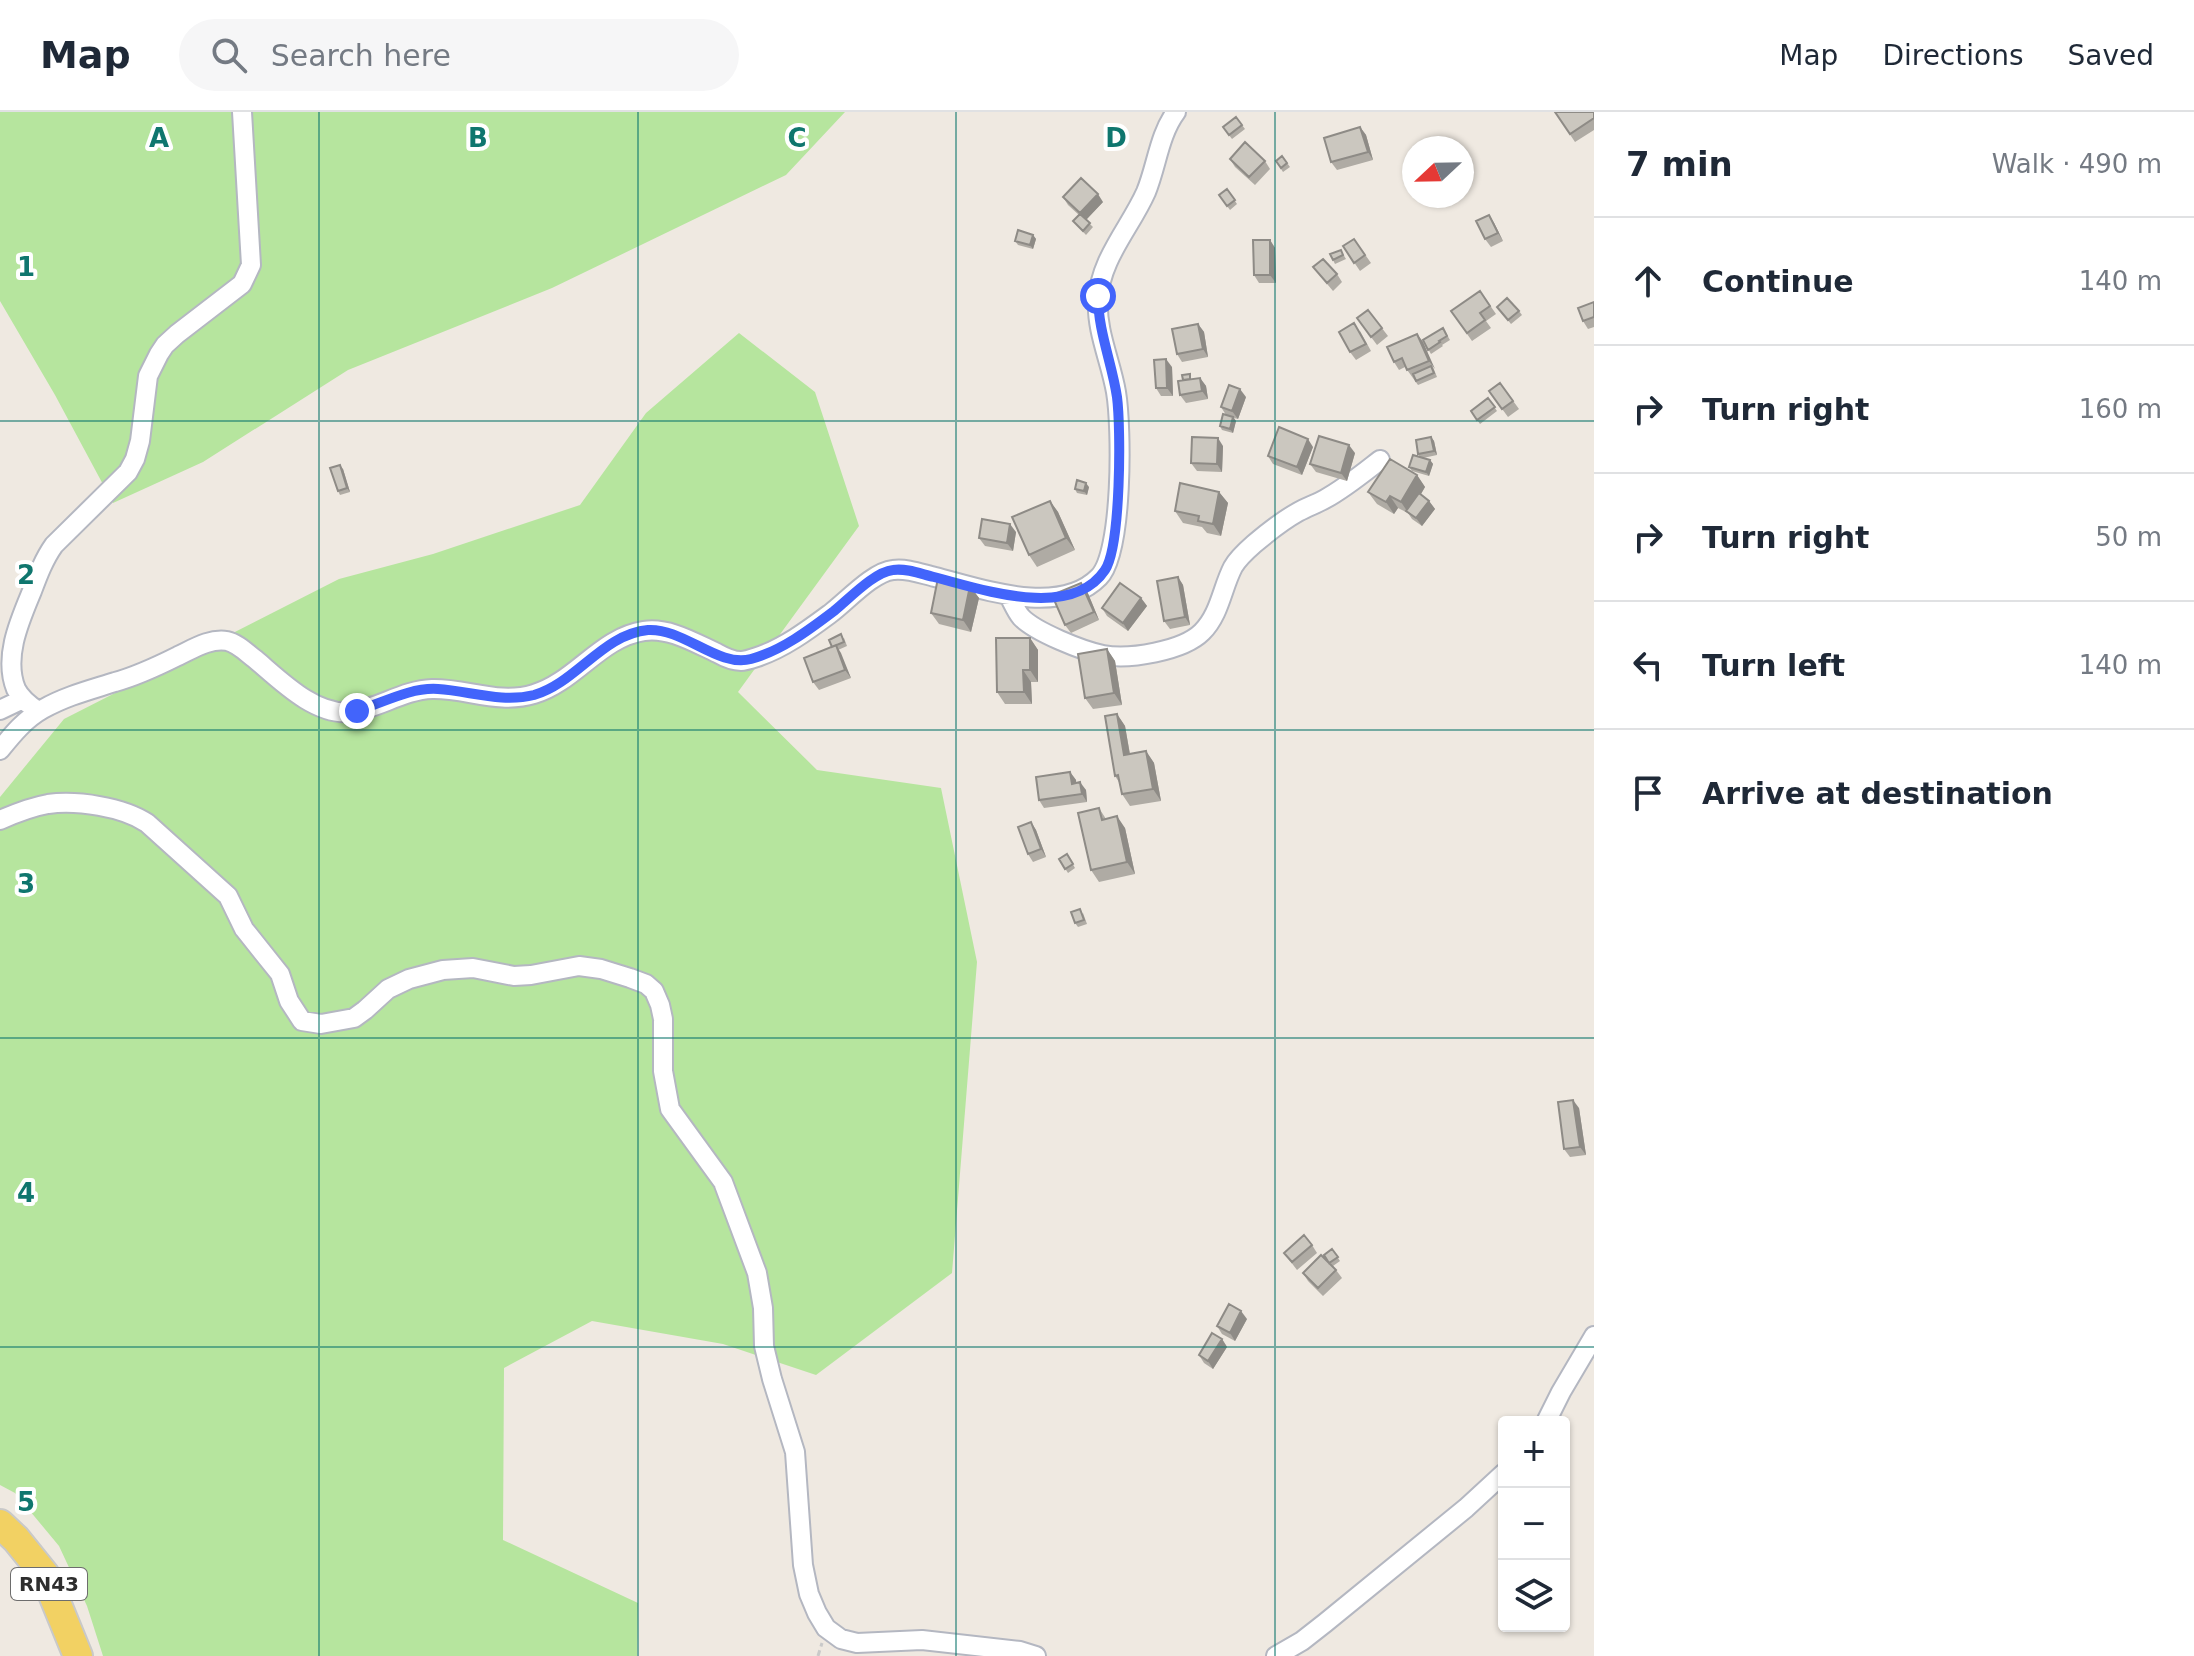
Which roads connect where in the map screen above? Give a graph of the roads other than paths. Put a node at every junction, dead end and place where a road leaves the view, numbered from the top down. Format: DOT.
graph roads {
  1 [pos="242,112"];
  2 [pos="1176,112"];
  3 [pos="1380,460"];
  4 [pos="1009,596"];
  5 [pos="23,699"];
  6 [pos="0,710"];
  7 [pos="38,711"];
  8 [pos="0,750"];
  9 [pos="0,820"];
  10 [pos="1594,1336"];
  11 [pos="1549,1416"];
  12 [pos="1498,1479"];
  13 [pos="0,1524"];
  14 [pos="78,1656"];
  15 [pos="1036,1656"];
  16 [pos="1276,1656"];
  1 -- 5 [label="street"];
  2 -- 4 [label="street"];
  3 -- 4 [label="street"];
  4 -- 7 [label="street"];
  5 -- 6 [label="street"];
  5 -- 7 [label="street"];
  7 -- 8 [label="street"];
  9 -- 15 [label="street"];
  10 -- 11 [label="street"];
  12 -- 16 [label="street"];
  13 -- 14 [label="main road, RN43"];
}
